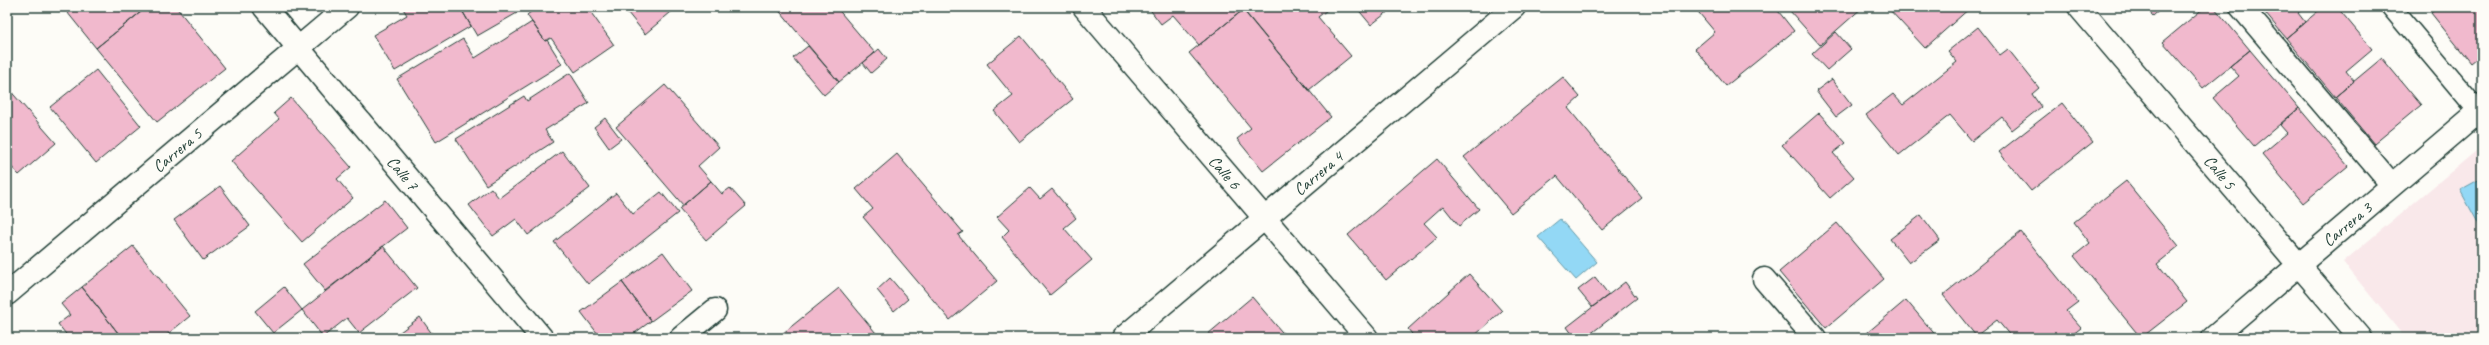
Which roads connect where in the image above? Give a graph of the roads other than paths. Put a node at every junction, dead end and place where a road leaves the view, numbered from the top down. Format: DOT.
graph roads {
  1 [pos="264,7"];
  2 [pos="347,7"];
  3 [pos="1084,7"];
  4 [pos="1514,7"];
  5 [pos="2079,7"];
  6 [pos="2241,7"];
  7 [pos="2391,7"];
  8 [pos="299,48"];
  9 [pos="2480,111"];
  10 [pos="2392,185"];
  11 [pos="1264,218"];
  12 [pos="2299,265"];
  13 [pos="1764,279"];
  14 [pos="7,294"];
  15 [pos="715,310"];
  16 [pos="542,338"];
  17 [pos="681,338"];
  18 [pos="1123,338"];
  19 [pos="1367,338"];
  20 [pos="1815,338"];
  21 [pos="2212,338"];
  22 [pos="2361,338"];
  1 -- 8 [label="street, Calle 7"];
  2 -- 8 [label="street, Carrera 5"];
  3 -- 11 [label="street, Calle 6"];
  4 -- 11 [label="street, Carrera 4"];
  5 -- 12 [label="street, Calle 5"];
  6 -- 10 [label="street"];
  7 -- 9 [label="lane"];
  8 -- 14 [label="street, Carrera 5"];
  8 -- 16 [label="street, Calle 7"];
  9 -- 10 [label="street, Carrera 3"];
  10 -- 12 [label="street, Carrera 3"];
  11 -- 18 [label="street, Carrera 4"];
  11 -- 19 [label="street, Calle 6"];
  12 -- 21 [label="street, Carrera 3"];
  12 -- 22 [label="street, Calle 5"];
  13 -- 20 [label="street"];
  15 -- 17 [label="street"];
}
